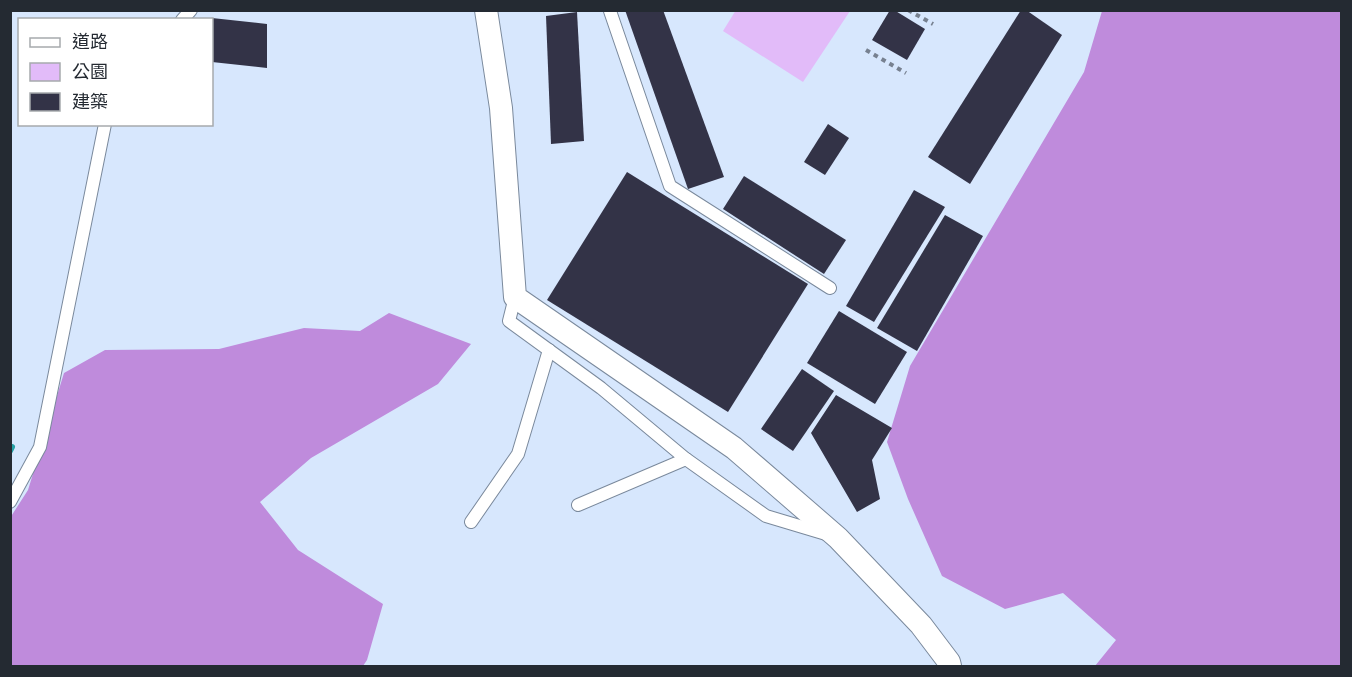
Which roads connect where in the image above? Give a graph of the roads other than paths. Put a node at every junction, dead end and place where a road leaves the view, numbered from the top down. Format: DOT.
graph roads {
  1 [pos="486,10"];
  2 [pos="610,11"];
  3 [pos="105,126"];
  4 [pos="830,288"];
  5 [pos="515,297"];
  6 [pos="549,350"];
  7 [pos="686,459"];
  8 [pos="10,502"];
  9 [pos="578,505"];
  10 [pos="471,522"];
  11 [pos="838,538"];
  12 [pos="950,666"];
  1 -- 5 [label="street"];
  2 -- 4 [label="lane"];
  3 -- 8 [label="lane"];
  5 -- 6 [label="lane"];
  5 -- 11 [label="street"];
  6 -- 7 [label="lane"];
  6 -- 10 [label="lane"];
  7 -- 9 [label="lane"];
  7 -- 11 [label="lane"];
  11 -- 12 [label="street"];
}
